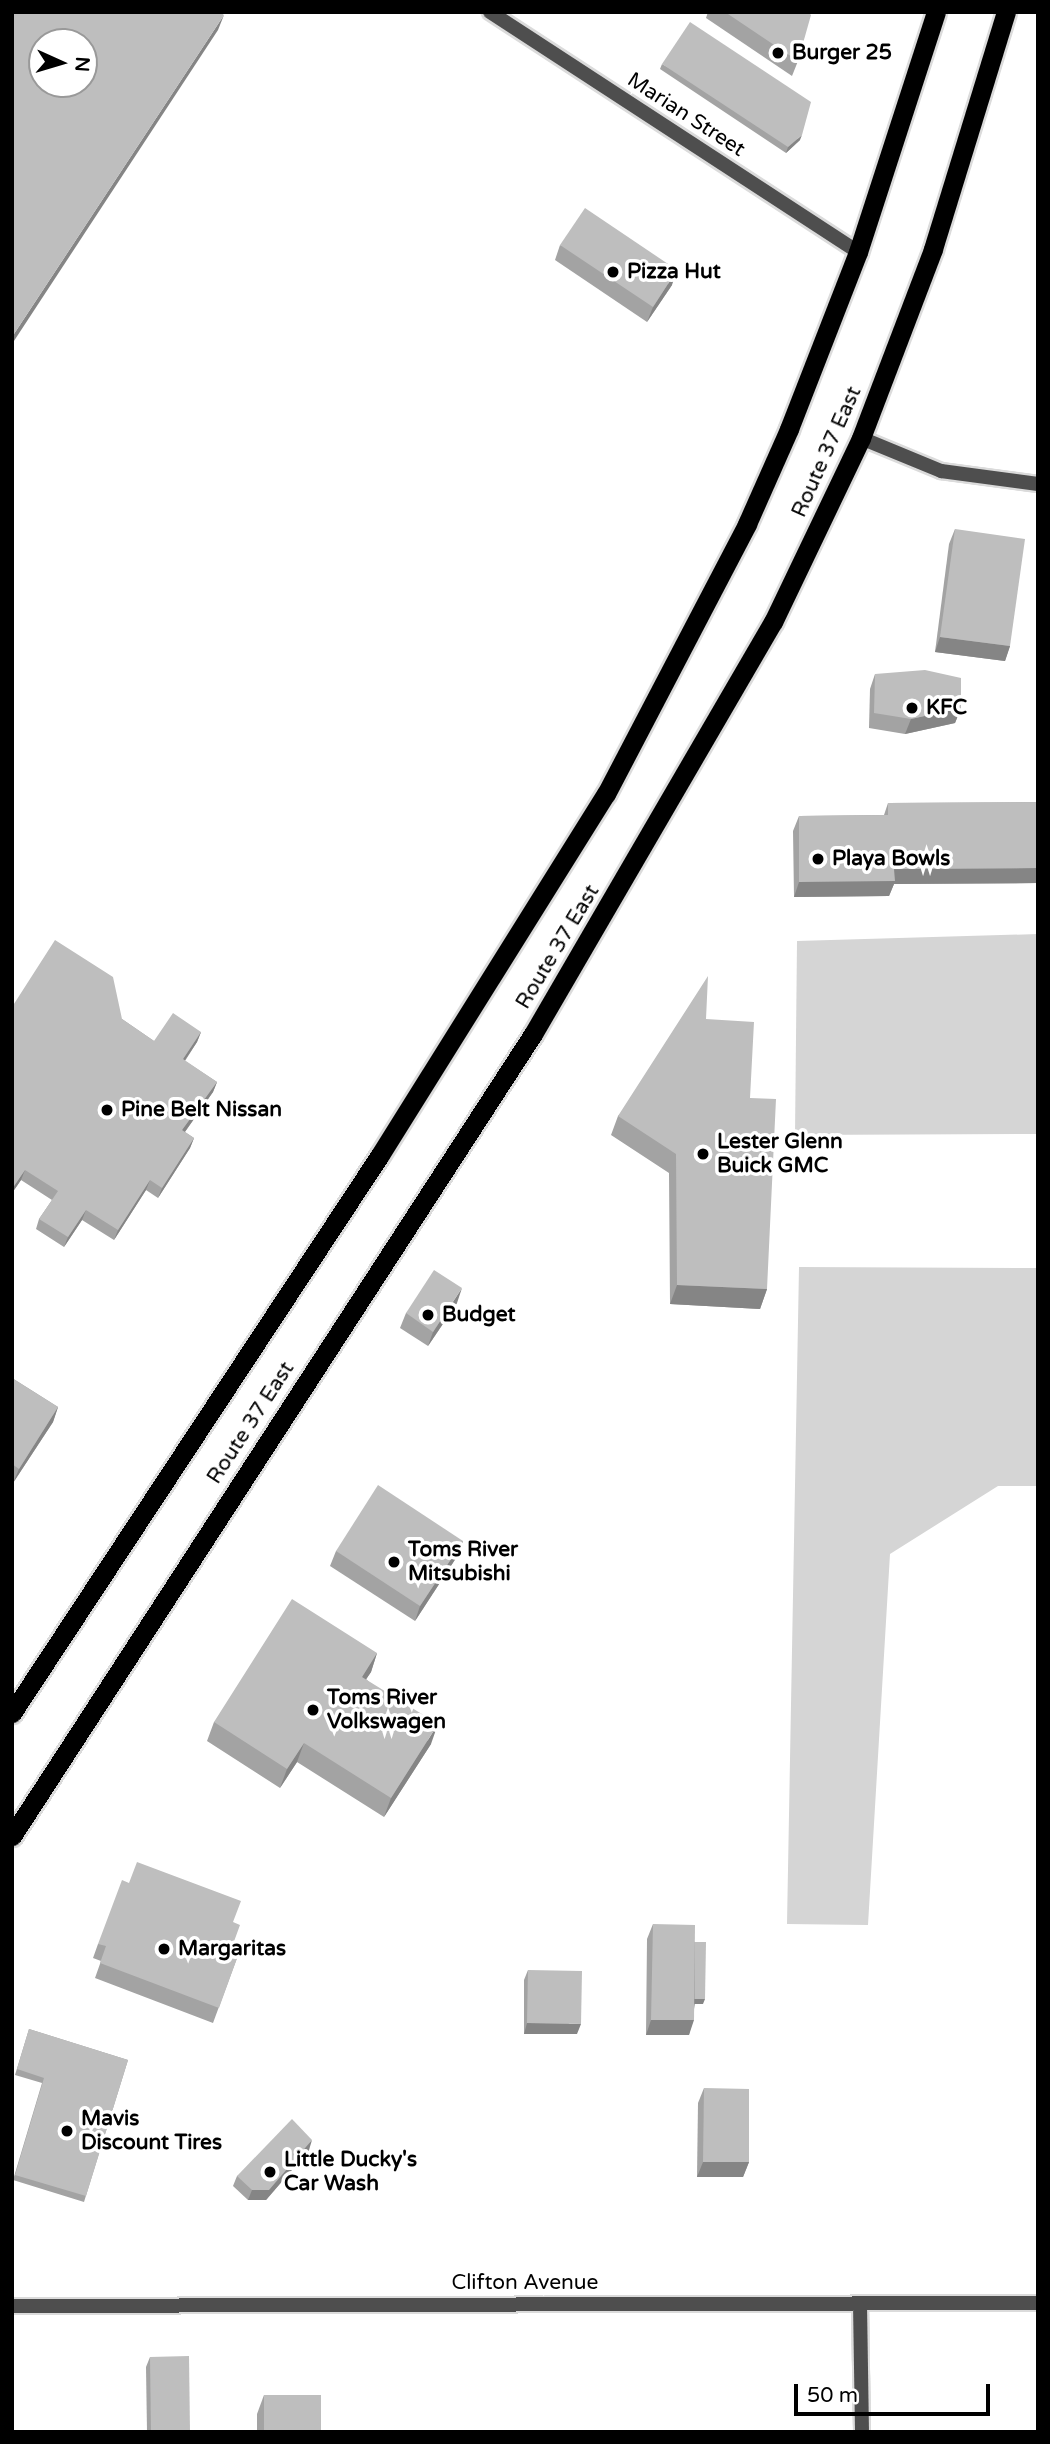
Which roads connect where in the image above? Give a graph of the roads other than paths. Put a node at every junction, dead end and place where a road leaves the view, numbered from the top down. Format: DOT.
graph roads {
  1 [pos="490,12"];
  2 [pos="936,12"];
  3 [pos="1006,12"];
  4 [pos="858,252"];
  5 [pos="861,439"];
  6 [pos="1038,484"];
  7 [pos="12,1713"];
  8 [pos="12,1836"];
  9 [pos="1038,2303"];
  10 [pos="860,2305"];
  11 [pos="12,2306"];
  12 [pos="862,2432"];
  1 -- 4 [label="street, Marian Street"];
  2 -- 4 [label="highway, Route 37 East"];
  3 -- 5 [label="highway, Route 37 East"];
  4 -- 7 [label="highway, Route 37 East"];
  5 -- 6 [label="street"];
  5 -- 8 [label="highway, Route 37 East"];
  9 -- 10 [label="street, Clifton Avenue"];
  10 -- 11 [label="street, Clifton Avenue"];
  10 -- 12 [label="street"];
}
